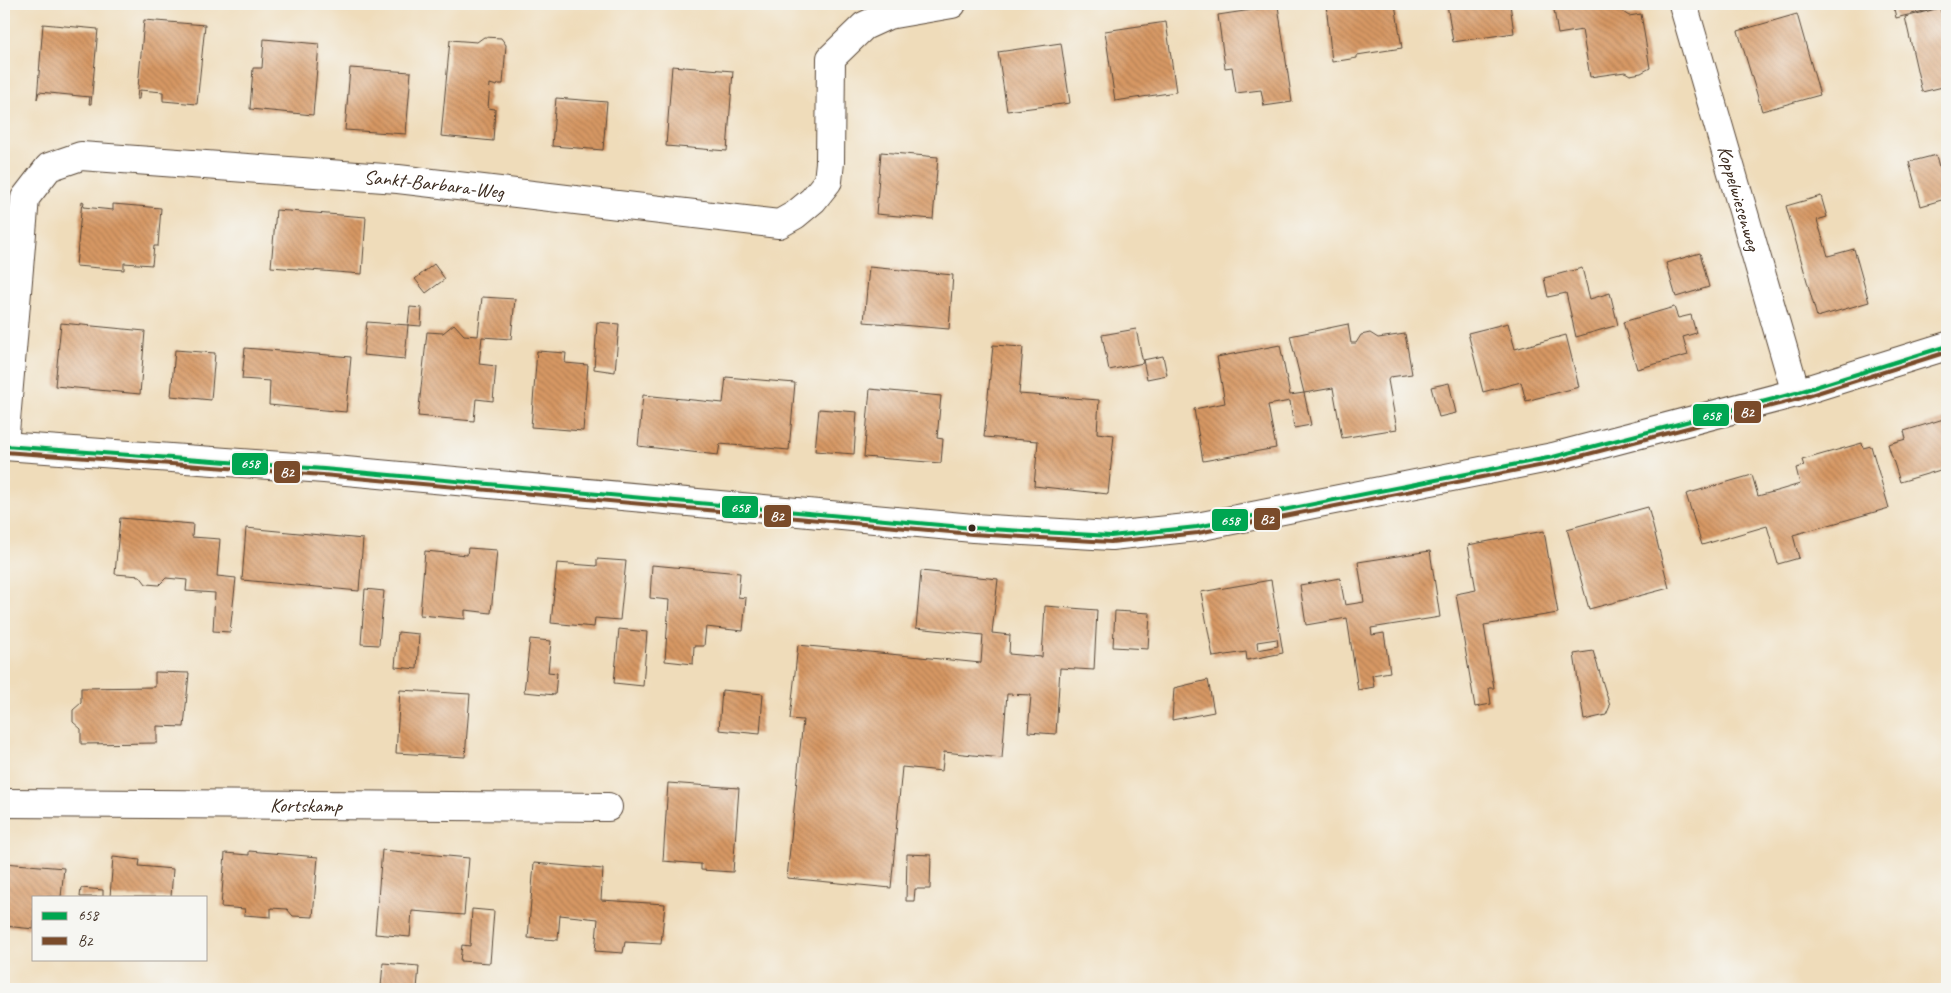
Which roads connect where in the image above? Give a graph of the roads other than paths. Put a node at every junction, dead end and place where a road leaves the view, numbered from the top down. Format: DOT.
graph roads {
  1 [pos="952,4"];
  2 [pos="1683,4"];
  3 [pos="1947,346"];
  4 [pos="1796,393"];
  5 [pos="4,445"];
  6 [pos="4,803"];
  7 [pos="608,807"];
  1 -- 5 [label="street, Sankt-Barbara-Weg"];
  2 -- 4 [label="street, Koppelwiesenweg"];
  3 -- 4 [label="street"];
  4 -- 5 [label="street"];
  6 -- 7 [label="street, Kortskamp"];
}
